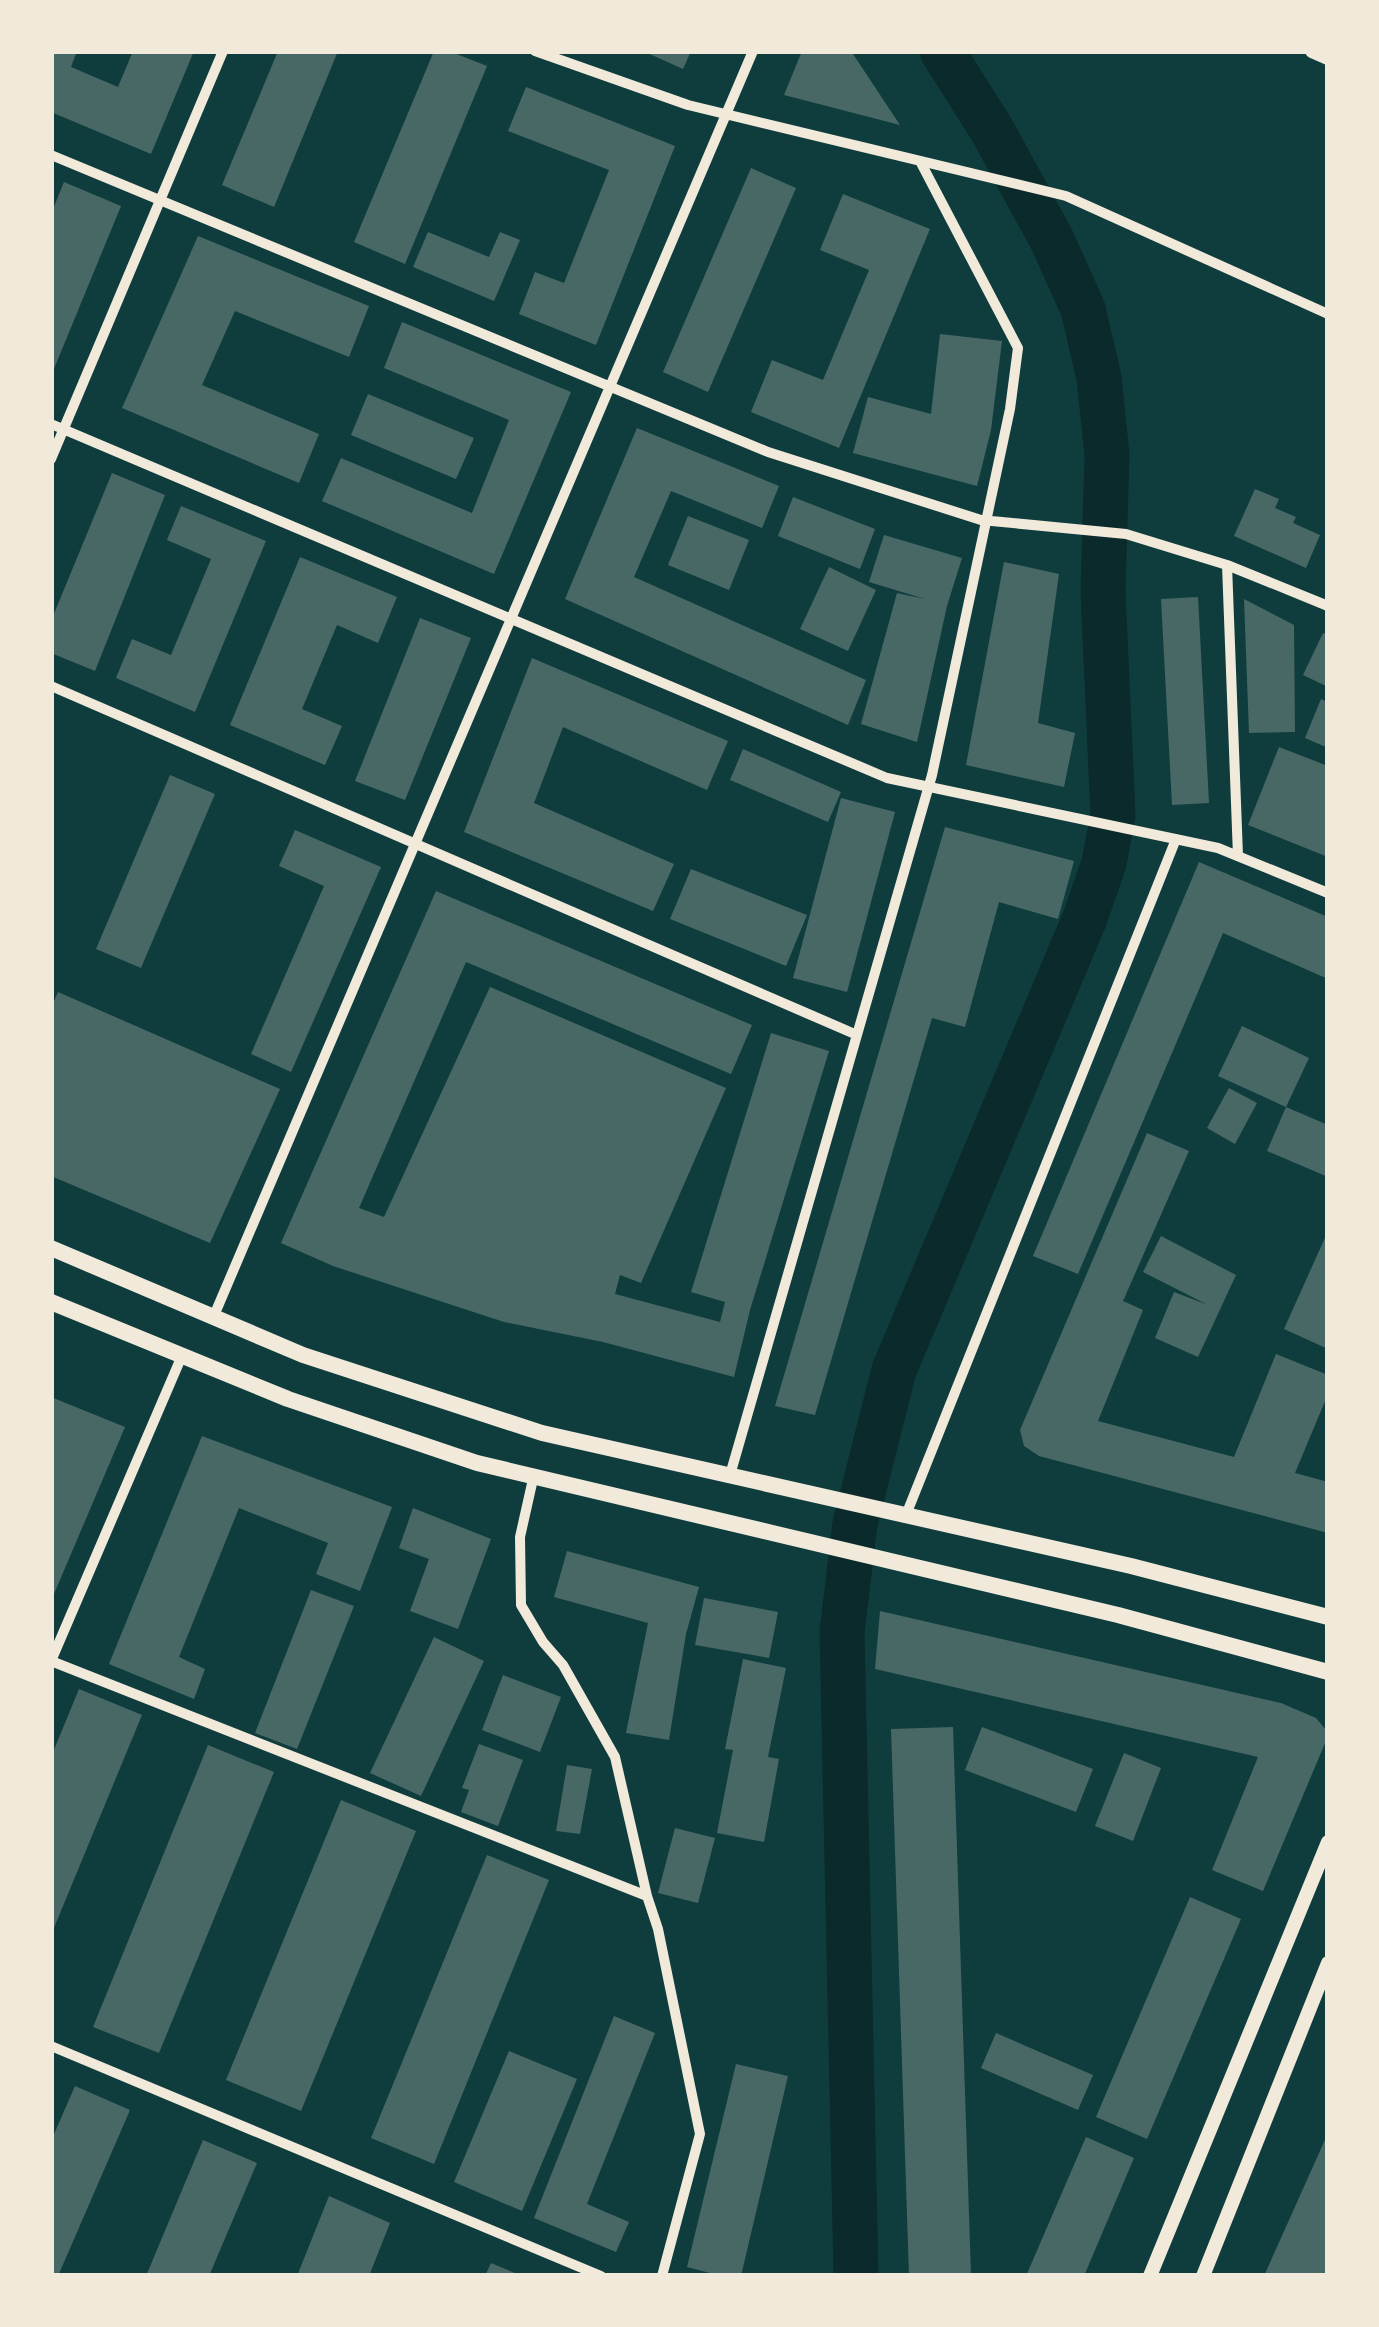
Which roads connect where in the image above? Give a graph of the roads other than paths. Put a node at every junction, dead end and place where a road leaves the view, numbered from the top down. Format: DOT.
graph roads {
  1 [pos="223,51"];
  2 [pos="535,51"];
  3 [pos="753,51"];
  4 [pos="1312,51"];
  5 [pos="1328,58"];
  6 [pos="726,114"];
  7 [pos="51,154"];
  8 [pos="925,164"];
  9 [pos="160,200"];
  10 [pos="1328,314"];
  11 [pos="609,389"];
  12 [pos="57,426"];
  13 [pos="51,459"];
  14 [pos="985,520"];
  15 [pos="1227,565"];
  16 [pos="1328,606"];
  17 [pos="511,619"];
  18 [pos="51,686"];
  19 [pos="928,787"];
  20 [pos="1171,838"];
  21 [pos="415,844"];
  22 [pos="1238,856"];
  23 [pos="1328,893"];
  24 [pos="857,1035"];
  25 [pos="51,1248"];
  26 [pos="51,1302"];
  27 [pos="213,1318"];
  28 [pos="181,1358"];
  29 [pos="730,1475"];
  30 [pos="533,1479"];
  31 [pos="905,1514"];
  32 [pos="1328,1617"];
  33 [pos="51,1661"];
  34 [pos="1328,1672"];
  35 [pos="1328,1842"];
  36 [pos="647,1896"];
  37 [pos="1328,1963"];
  38 [pos="51,2046"];
  39 [pos="601,2276"];
  40 [pos="662,2276"];
  41 [pos="1150,2276"];
  42 [pos="1203,2276"];
  1 -- 9 [label="street"];
  2 -- 6 [label="street"];
  3 -- 6 [label="street"];
  4 -- 5 [label="street"];
  6 -- 8 [label="street"];
  6 -- 11 [label="street"];
  7 -- 9 [label="street"];
  8 -- 10 [label="street"];
  8 -- 14 [label="street"];
  9 -- 11 [label="street"];
  9 -- 12 [label="street"];
  11 -- 14 [label="street"];
  11 -- 17 [label="street"];
  12 -- 13 [label="street"];
  12 -- 17 [label="street"];
  14 -- 15 [label="street"];
  14 -- 19 [label="street"];
  15 -- 16 [label="street"];
  15 -- 22 [label="street"];
  17 -- 19 [label="street"];
  17 -- 21 [label="street"];
  18 -- 21 [label="street"];
  19 -- 20 [label="street"];
  19 -- 24 [label="street"];
  20 -- 22 [label="street"];
  20 -- 31 [label="street"];
  21 -- 24 [label="street"];
  21 -- 27 [label="street"];
  22 -- 23 [label="street"];
  24 -- 29 [label="street"];
  25 -- 27 [label="main road"];
  26 -- 28 [label="main road"];
  27 -- 29 [label="main road"];
  28 -- 30 [label="main road"];
  28 -- 33 [label="street"];
  29 -- 31 [label="main road"];
  30 -- 34 [label="main road"];
  30 -- 36 [label="street"];
  31 -- 32 [label="main road"];
  33 -- 36 [label="street"];
  35 -- 41 [label="street"];
  36 -- 40 [label="street"];
  37 -- 42 [label="street"];
  38 -- 39 [label="street"];
}
